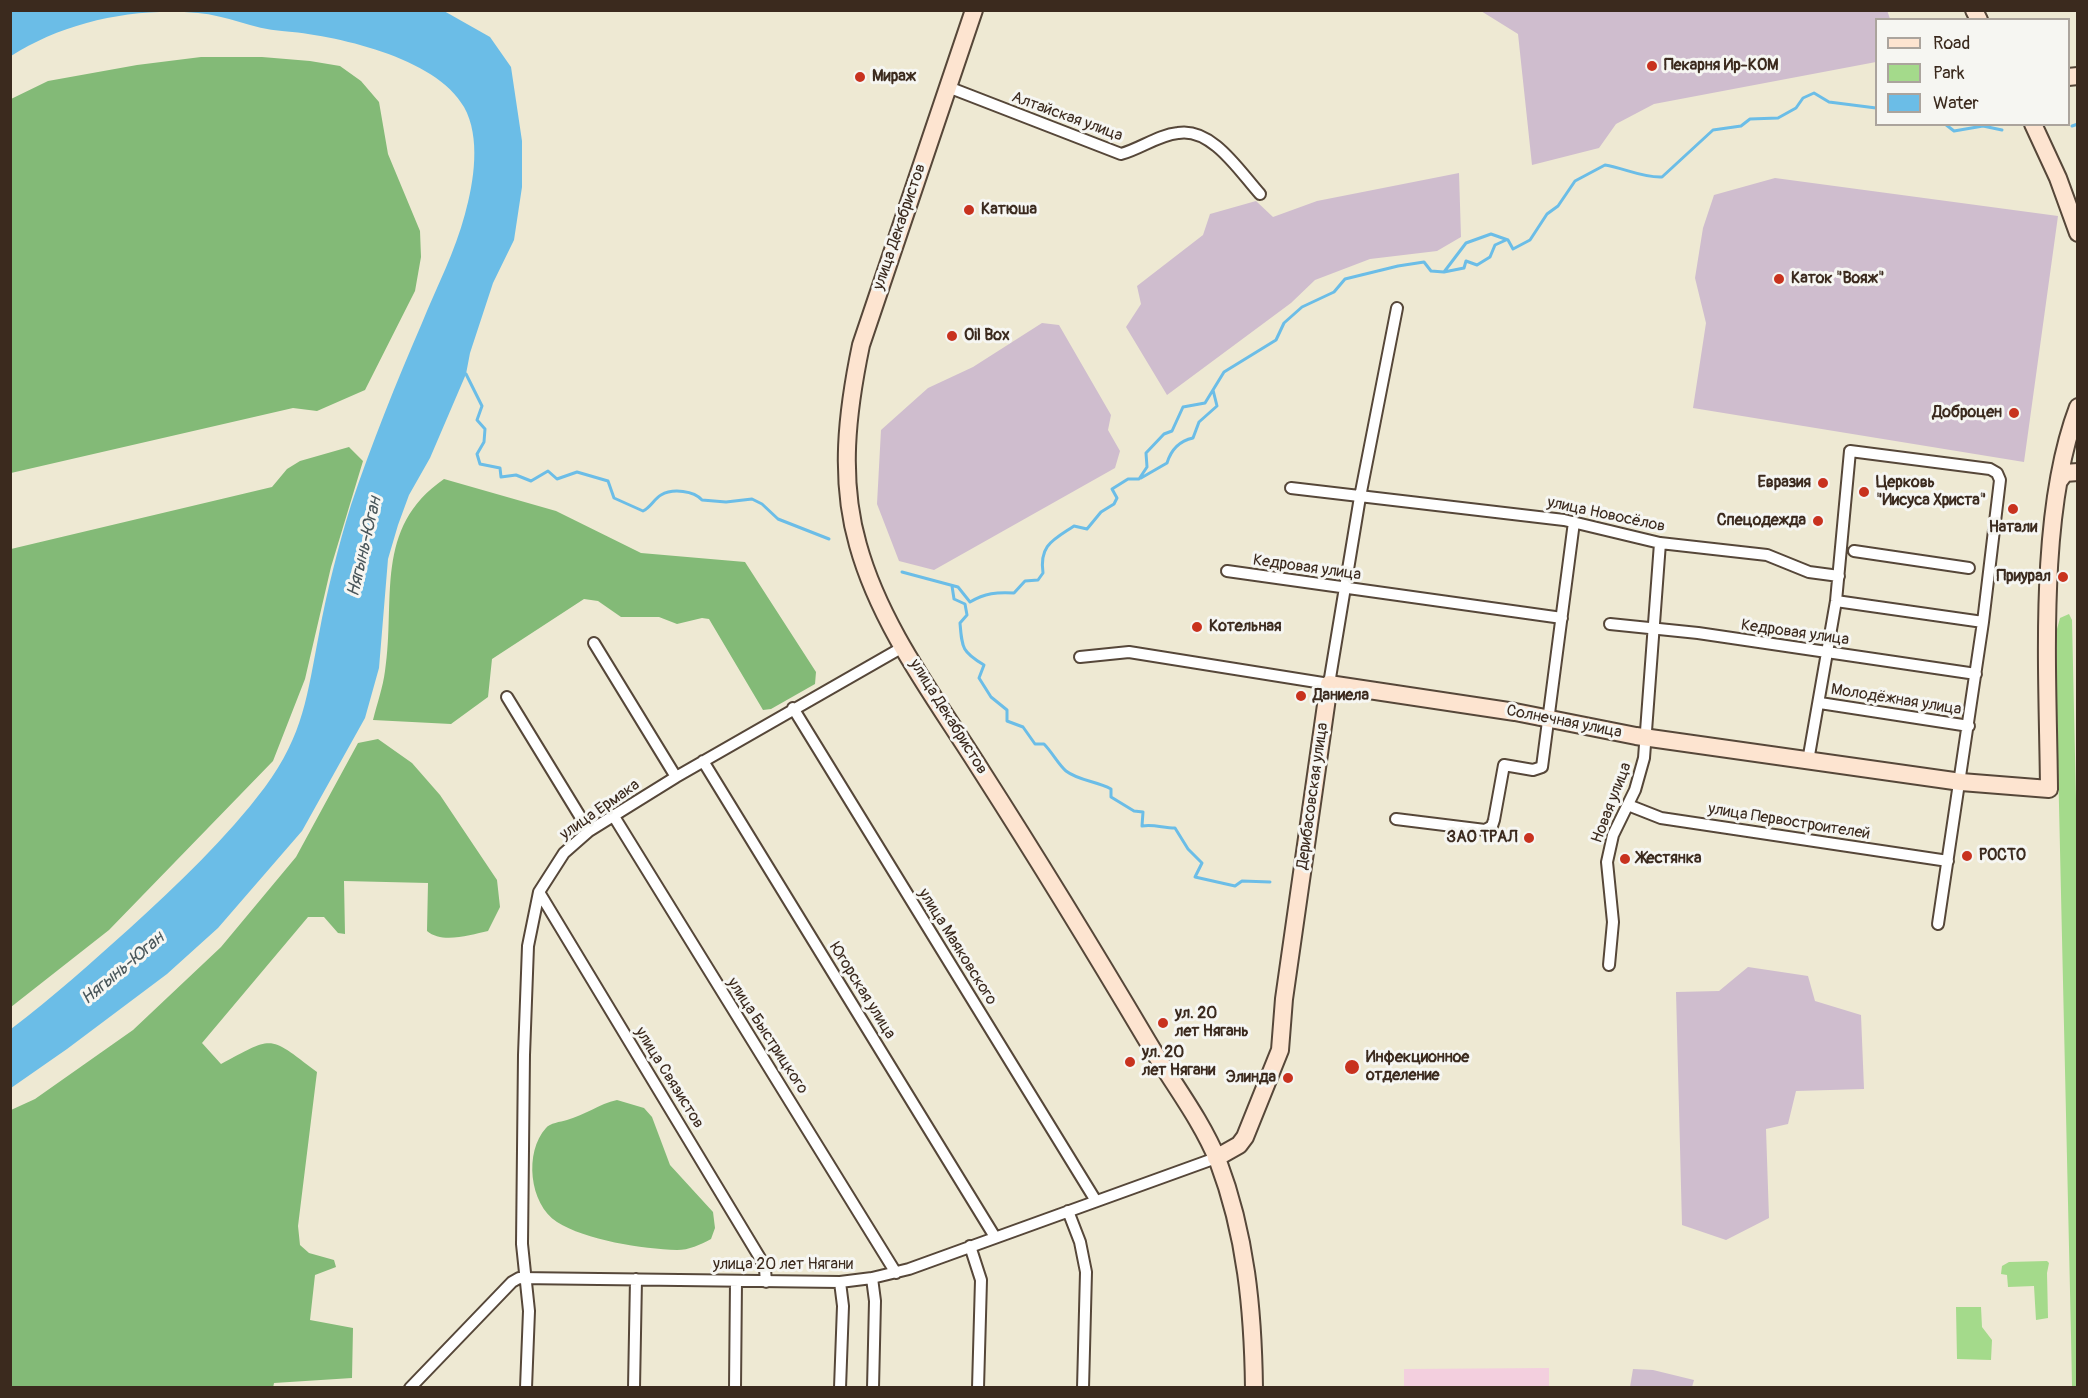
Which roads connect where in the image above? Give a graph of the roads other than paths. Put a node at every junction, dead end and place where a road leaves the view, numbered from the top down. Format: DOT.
graph roads {
  1 [pos="974,10"];
  2 [pos="948,87"];
  3 [pos="2034,126"];
  4 [pos="1260,194"];
  5 [pos="2078,233"];
  6 [pos="1397,308"];
  7 [pos="2078,407"];
  8 [pos="2078,472"];
  9 [pos="2059,481"];
  10 [pos="1291,488"];
  11 [pos="1360,497"];
  12 [pos="1574,522"];
  13 [pos="1660,543"];
  14 [pos="1854,551"];
  15 [pos="1969,568"];
  16 [pos="1227,571"];
  17 [pos="1839,576"];
  18 [pos="1345,589"];
  19 [pos="1836,601"];
  20 [pos="1562,618"];
  21 [pos="1983,622"];
  22 [pos="1610,624"];
  23 [pos="1653,629"];
  24 [pos="594,644"];
  25 [pos="903,647"];
  26 [pos="1828,653"];
  27 [pos="1080,657"];
  28 [pos="1976,674"];
  29 [pos="1329,684"];
  30 [pos="507,697"];
  31 [pos="1820,704"];
  32 [pos="793,708"];
  33 [pos="1550,720"];
  34 [pos="1969,726"];
  35 [pos="1647,737"];
  36 [pos="703,761"];
  37 [pos="1808,761"];
  38 [pos="676,777"];
  39 [pos="1961,782"];
  40 [pos="1628,805"];
  41 [pos="613,815"];
  42 [pos="1396,819"];
  43 [pos="589,831"];
  44 [pos="1948,861"];
  45 [pos="539,892"];
  46 [pos="1938,924"];
  47 [pos="1609,965"];
  48 [pos="1216,1158"];
  49 [pos="1096,1201"];
  50 [pos="1068,1211"];
  51 [pos="995,1237"];
  52 [pos="970,1246"];
  53 [pos="896,1273"];
  54 [pos="526,1276"];
  55 [pos="872,1278"];
  56 [pos="636,1279"];
  57 [pos="736,1281"];
  58 [pos="766,1282"];
  59 [pos="840,1282"];
  60 [pos="410,1388"];
  61 [pos="526,1388"];
  62 [pos="634,1388"];
  63 [pos="735,1388"];
  64 [pos="840,1388"];
  65 [pos="873,1388"];
  66 [pos="978,1388"];
  67 [pos="1083,1388"];
  68 [pos="1254,1388"];
  1 -- 2 [label="main road, улица Декабристов"];
  2 -- 4 [label="street, Алтайская улица"];
  2 -- 25 [label="main road, улица Декабристов"];
  3 -- 5 [label="main road"];
  6 -- 11 [label="street, Дерибасовская улица"];
  7 -- 9 [label="main road"];
  8 -- 9 [label="main road"];
  9 -- 39 [label="main road, Солнечная улица"];
  10 -- 11 [label="street, улица Новосёлов"];
  11 -- 12 [label="street, улица Новосёлов"];
  11 -- 18 [label="street, Дерибасовская улица"];
  12 -- 13 [label="street, улица Новосёлов"];
  12 -- 20 [label="street"];
  13 -- 17 [label="street, улица Новосёлов"];
  13 -- 23 [label="street, Новая улица"];
  14 -- 15 [label="street"];
  16 -- 18 [label="street, Кедровая улица"];
  17 -- 19 [label="street"];
  17 -- 21 [label="street"];
  18 -- 20 [label="street, Кедровая улица"];
  18 -- 29 [label="street, Дерибасовская улица"];
  19 -- 21 [label="street"];
  19 -- 26 [label="street"];
  20 -- 33 [label="street"];
  21 -- 28 [label="street"];
  22 -- 23 [label="street, Кедровая улица"];
  23 -- 26 [label="street, Кедровая улица"];
  23 -- 35 [label="street, Новая улица"];
  24 -- 38 [label="street"];
  25 -- 32 [label="street, улица Ермака"];
  25 -- 48 [label="main road, улица Декабристов"];
  26 -- 28 [label="street, Кедровая улица"];
  26 -- 31 [label="street"];
  27 -- 29 [label="street, Солнечная улица"];
  28 -- 34 [label="street"];
  29 -- 33 [label="main road, Солнечная улица"];
  29 -- 48 [label="main road, Дерибасовская улица"];
  30 -- 43 [label="street"];
  31 -- 34 [label="street, Молодёжная улица"];
  31 -- 37 [label="street"];
  32 -- 36 [label="street, улица Ермака"];
  32 -- 49 [label="street, улица Маяковского"];
  33 -- 35 [label="main road, Солнечная улица"];
  33 -- 42 [label="street"];
  34 -- 39 [label="street"];
  35 -- 37 [label="main road, Солнечная улица"];
  35 -- 40 [label="street, Новая улица"];
  36 -- 38 [label="street, улица Ермака"];
  36 -- 51 [label="street, Югорская улица"];
  37 -- 39 [label="main road, Солнечная улица"];
  38 -- 41 [label="street, улица Ермака"];
  39 -- 44 [label="street"];
  40 -- 44 [label="street, улица Первостроителей"];
  40 -- 47 [label="street, Новая улица"];
  41 -- 43 [label="street, улица Ермака"];
  41 -- 53 [label="street, улица Быстрицкого"];
  43 -- 45 [label="street, улица Ермака"];
  44 -- 46 [label="street"];
  45 -- 54 [label="street, улица Ермака"];
  45 -- 58 [label="street, улица Связистов"];
  48 -- 49 [label="street, улица 20 лет Нягани"];
  48 -- 68 [label="main road, улица Декабристов"];
  49 -- 50 [label="street, улица 20 лет Нягани"];
  50 -- 51 [label="street, улица 20 лет Нягани"];
  50 -- 67 [label="street"];
  51 -- 52 [label="street, улица 20 лет Нягани"];
  52 -- 53 [label="street, улица 20 лет Нягани"];
  52 -- 66 [label="street"];
  53 -- 55 [label="street, улица 20 лет Нягани"];
  54 -- 56 [label="street, улица 20 лет Нягани"];
  54 -- 60 [label="street"];
  54 -- 61 [label="street, улица Ермака"];
  55 -- 59 [label="street, улица 20 лет Нягани"];
  55 -- 65 [label="street"];
  56 -- 57 [label="street, улица 20 лет Нягани"];
  56 -- 62 [label="street"];
  57 -- 58 [label="street, улица 20 лет Нягани"];
  57 -- 63 [label="street"];
  58 -- 59 [label="street, улица 20 лет Нягани"];
  59 -- 64 [label="street"];
}
